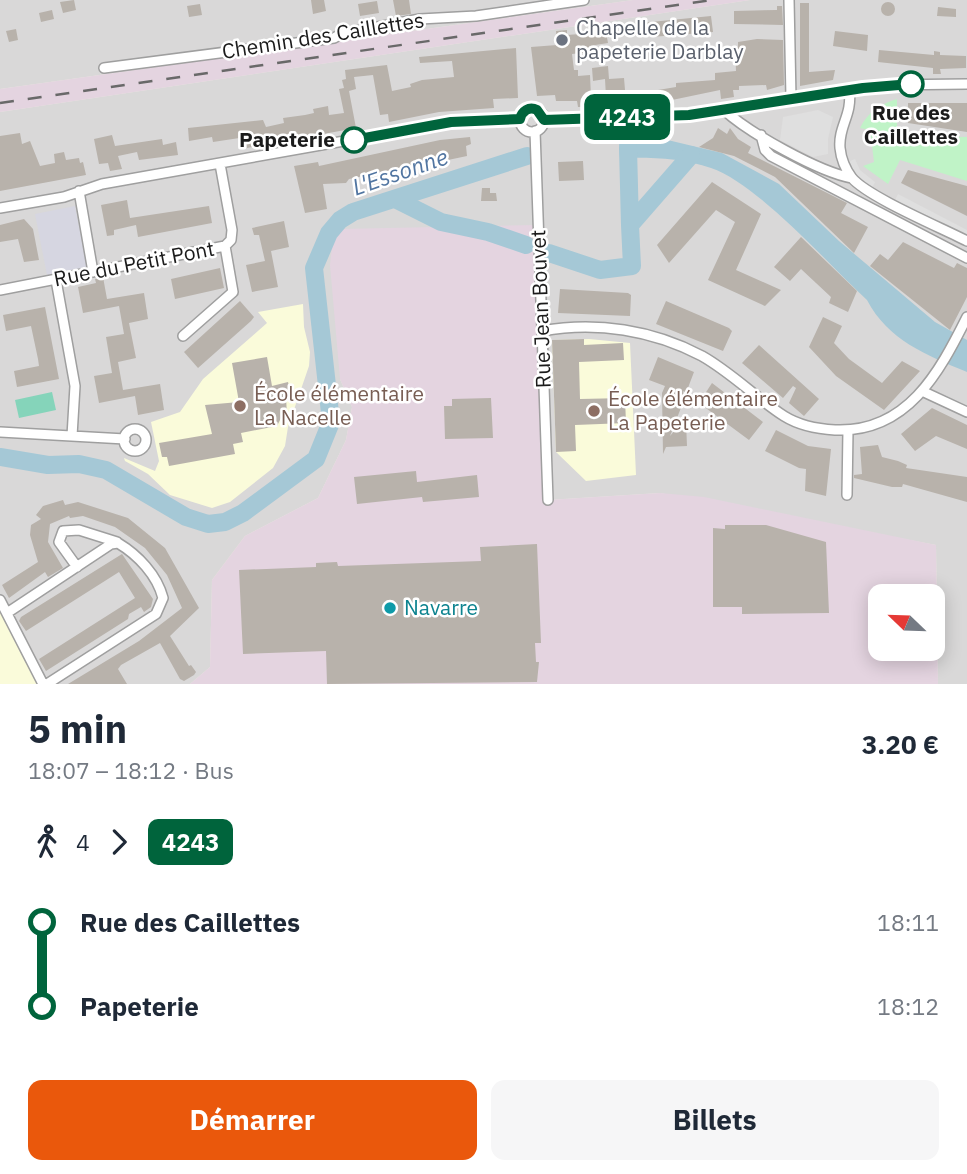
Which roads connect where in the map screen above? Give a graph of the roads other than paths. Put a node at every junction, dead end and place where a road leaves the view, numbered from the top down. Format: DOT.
graph roads {
  1 [pos="584,0"];
  2 [pos="789,0"];
  3 [pos="104,68"];
  4 [pos="967,84"];
  5 [pos="849,90"];
  6 [pos="791,98"];
  7 [pos="724,110"];
  8 [pos="520,119"];
  9 [pos="544,120"];
  10 [pos="535,131"];
  11 [pos="761,135"];
  12 [pos="220,164"];
  13 [pos="852,178"];
  14 [pos="79,191"];
  15 [pos="0,202"];
  16 [pos="0,208"];
  17 [pos="967,241"];
  18 [pos="225,246"];
  19 [pos="967,258"];
  20 [pos="93,272"];
  21 [pos="55,280"];
  22 [pos="0,290"];
  23 [pos="967,317"];
  24 [pos="542,331"];
  25 [pos="183,336"];
  26 [pos="924,392"];
  27 [pos="967,412"];
  28 [pos="848,430"];
  29 [pos="0,432"];
  30 [pos="72,436"];
  31 [pos="125,439"];
  32 [pos="847,495"];
  33 [pos="548,500"];
  34 [pos="118,543"];
  35 [pos="77,567"];
  36 [pos="0,600"];
  37 [pos="7,613"];
  38 [pos="45,684"];
  1 -- 3 [label="street, Chemin des Caillettes"];
  2 -- 6 [label="street"];
  4 -- 5 [label="street"];
  5 -- 6 [label="street"];
  5 -- 13 [label="street"];
  6 -- 7 [label="street"];
  7 -- 9 [label="street"];
  7 -- 11 [label="street"];
  8 -- 9 [label="street"];
  8 -- 10 [label="street"];
  8 -- 12 [label="street"];
  9 -- 10 [label="street"];
  10 -- 24 [label="street, Rue Jean Bouvet"];
  11 -- 13 [label="street"];
  11 -- 19 [label="street"];
  12 -- 14 [label="street"];
  12 -- 18 [label="street, Rue du Petit Pont"];
  13 -- 17 [label="street"];
  14 -- 15 [label="street"];
  14 -- 16 [label="street"];
  14 -- 20 [label="street"];
  18 -- 20 [label="street, Rue du Petit Pont"];
  18 -- 25 [label="street"];
  20 -- 21 [label="street, Rue du Petit Pont"];
  21 -- 22 [label="street, Rue du Petit Pont"];
  21 -- 30 [label="street"];
  23 -- 26 [label="street"];
  24 -- 28 [label="street"];
  24 -- 33 [label="street, Rue Jean Bouvet"];
  26 -- 27 [label="street"];
  26 -- 28 [label="street"];
  28 -- 32 [label="street"];
  29 -- 30 [label="street"];
  30 -- 31 [label="street"];
  34 -- 35 [label="street"];
  34 -- 35 [label="street"];
  34 -- 38 [label="street"];
  35 -- 37 [label="street"];
  36 -- 37 [label="street"];
  37 -- 38 [label="street"];
}
